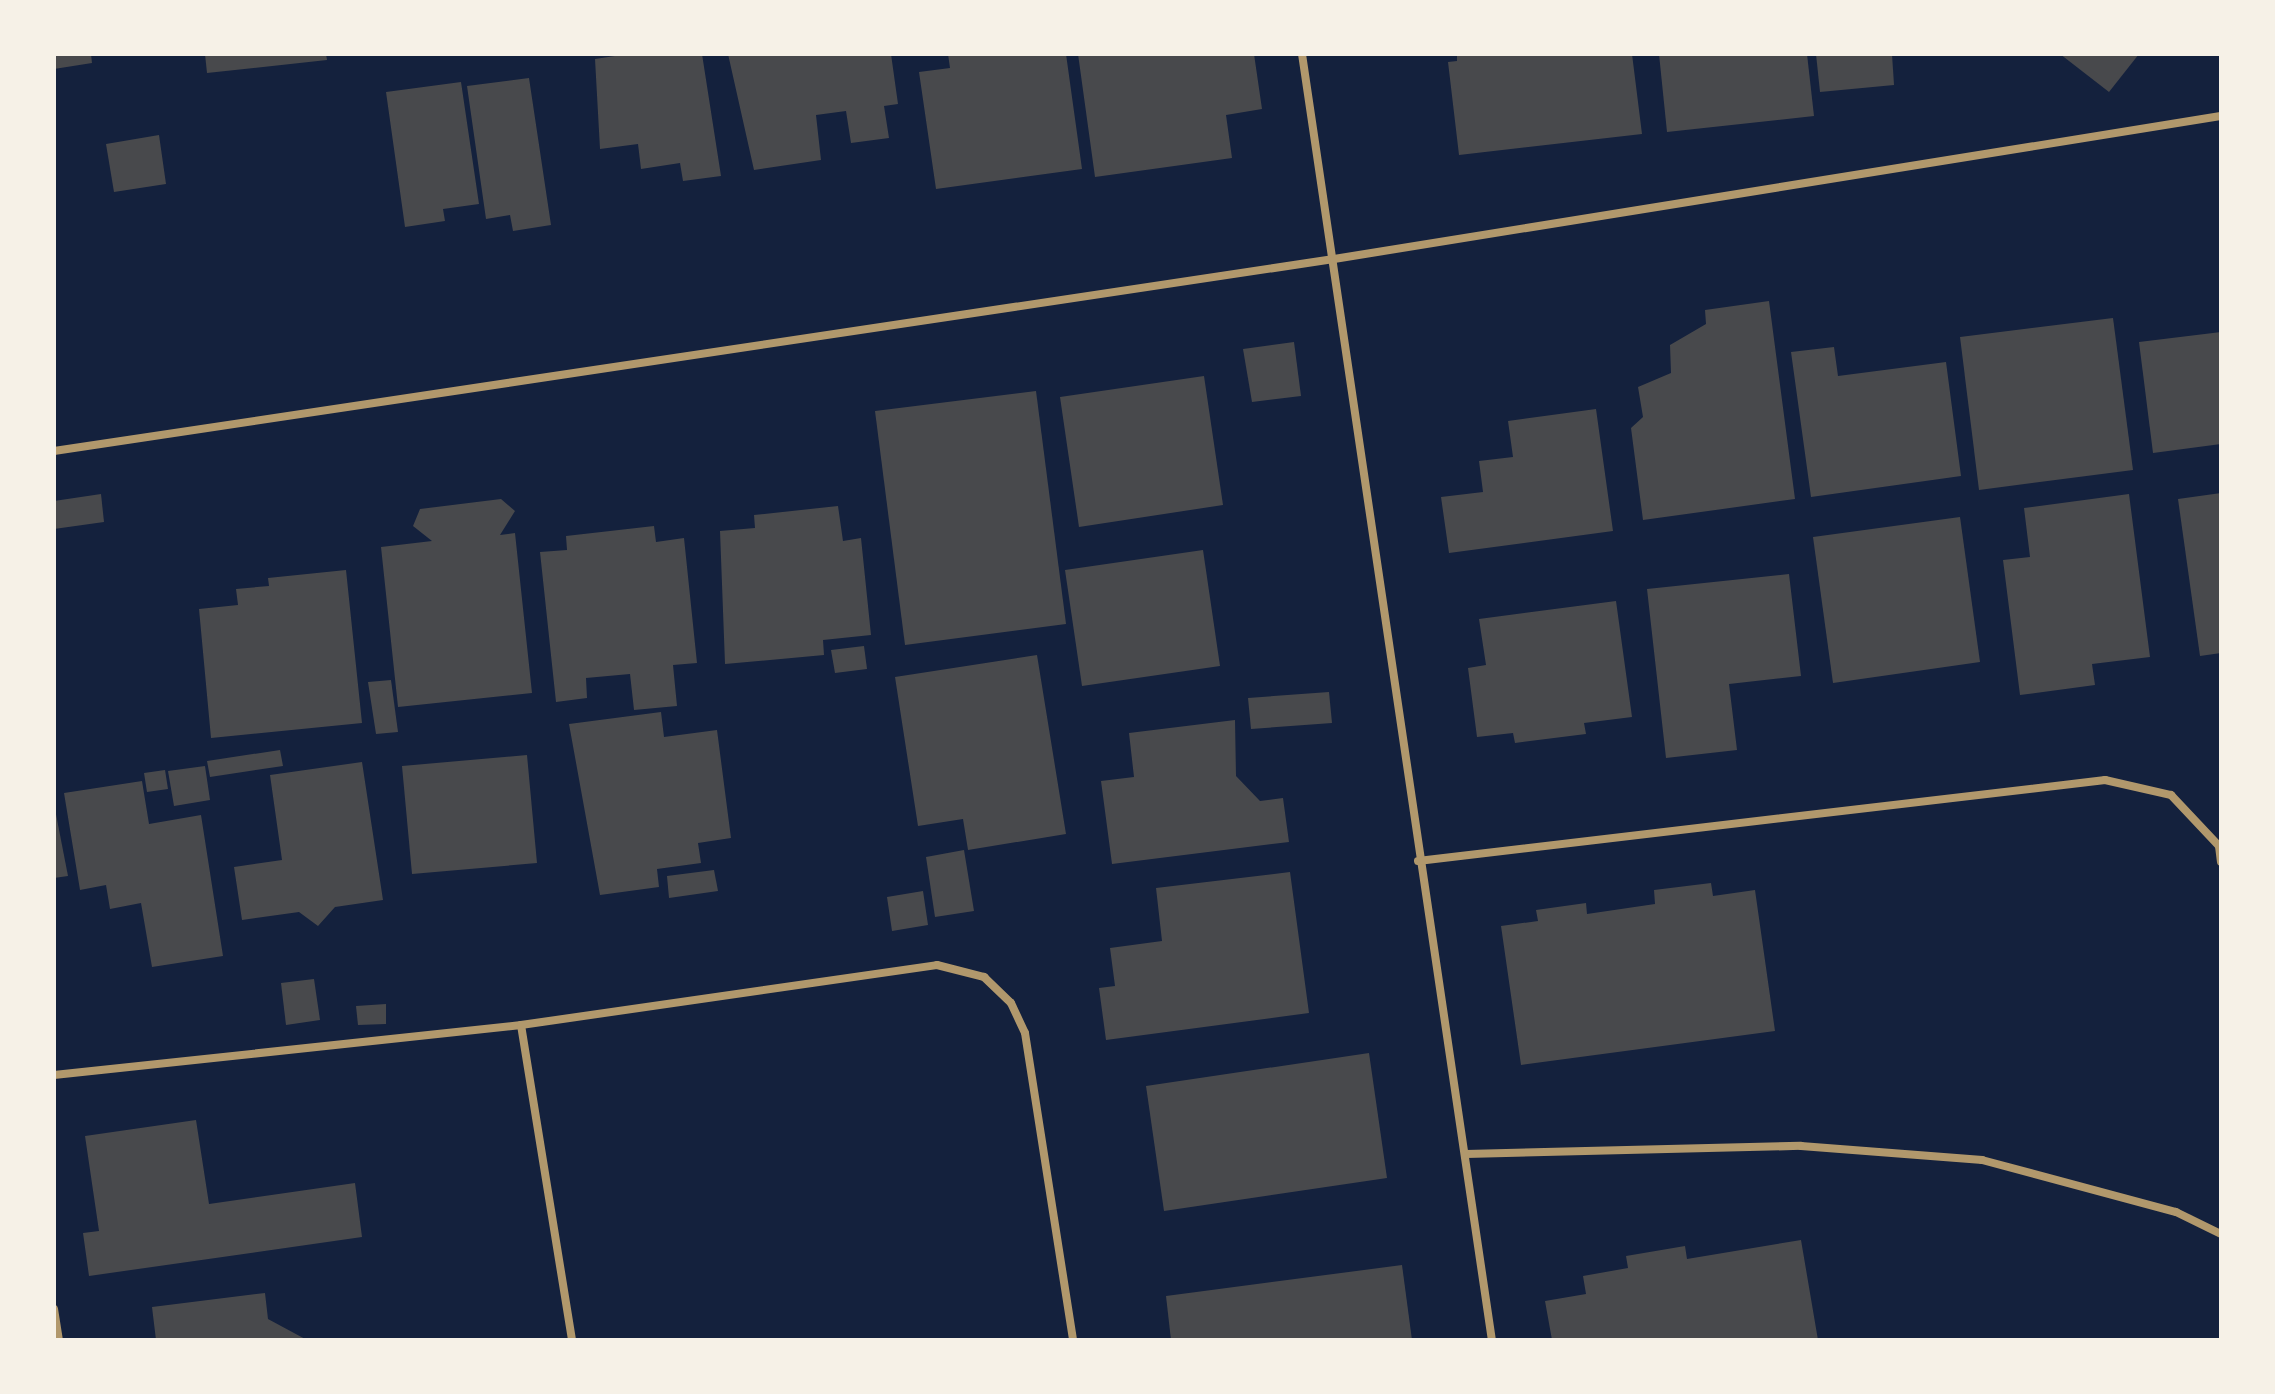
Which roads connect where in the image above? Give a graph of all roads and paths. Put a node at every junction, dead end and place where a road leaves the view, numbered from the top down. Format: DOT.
graph roads {
  1 [pos="1302,54"];
  2 [pos="2221,116"];
  3 [pos="1334,259"];
  4 [pos="54,451"];
  5 [pos="1418,861"];
  6 [pos="2221,862"];
  7 [pos="521,1025"];
  8 [pos="54,1075"];
  9 [pos="1466,1154"];
  10 [pos="2221,1234"];
  11 [pos="54,1309"];
  12 [pos="59,1340"];
  13 [pos="572,1340"];
  14 [pos="1073,1340"];
  15 [pos="1492,1340"];
  1 -- 3 [label="street"];
  2 -- 3 [label="street"];
  3 -- 4 [label="street"];
  3 -- 5 [label="street"];
  5 -- 6 [label="street"];
  5 -- 9 [label="street"];
  7 -- 8 [label="street"];
  7 -- 13 [label="street"];
  7 -- 14 [label="street"];
  9 -- 10 [label="street"];
  9 -- 15 [label="street"];
  11 -- 12 [label="street"];
}
